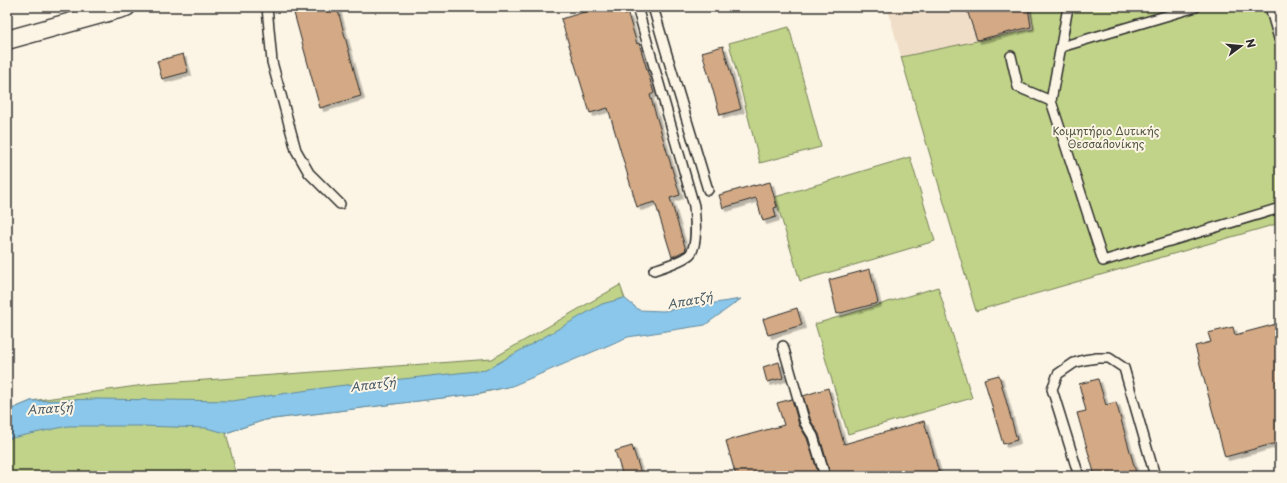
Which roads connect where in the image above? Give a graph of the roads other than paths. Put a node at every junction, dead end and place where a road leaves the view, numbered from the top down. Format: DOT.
graph roads {
  1 [pos="126,7"];
  2 [pos="268,7"];
  3 [pos="637,7"];
  4 [pos="654,7"];
  5 [pos="1068,7"];
  6 [pos="1196,7"];
  7 [pos="1270,7"];
  8 [pos="7,40"];
  9 [pos="1280,42"];
  10 [pos="1061,47"];
  11 [pos="1011,56"];
  12 [pos="1051,101"];
  13 [pos="708,190"];
  14 [pos="340,204"];
  15 [pos="1280,208"];
  16 [pos="654,270"];
  17 [pos="784,346"];
  18 [pos="825,476"];
  19 [pos="1079,476"];
  20 [pos="1154,476"];
  1 -- 8 [label="street"];
  2 -- 14 [label="lane"];
  3 -- 16 [label="lane"];
  4 -- 13 [label="lane"];
  5 -- 10 [label="lane"];
  6 -- 10 [label="lane"];
  7 -- 9 [label="lane"];
  10 -- 12 [label="lane"];
  11 -- 12 [label="lane"];
  12 -- 15 [label="lane"];
  17 -- 18 [label="lane"];
  19 -- 20 [label="lane"];
}
